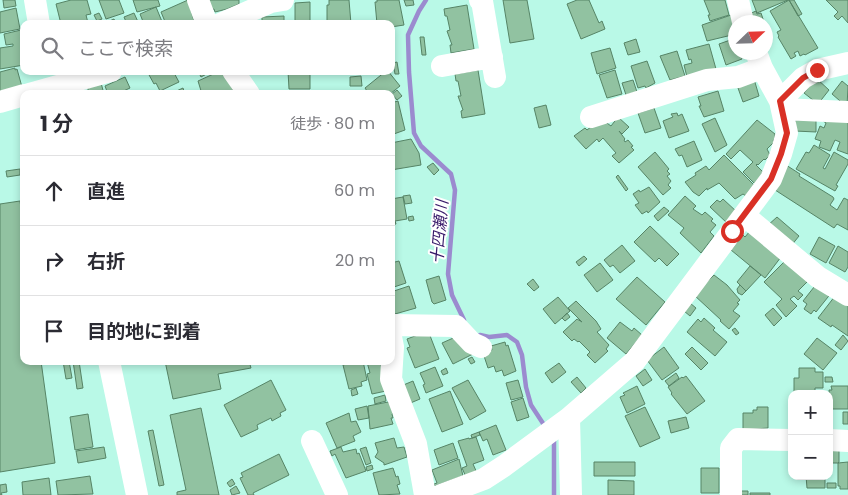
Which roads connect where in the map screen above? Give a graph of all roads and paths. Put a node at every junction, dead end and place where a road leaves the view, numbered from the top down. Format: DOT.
graph roads {
  1 [pos="36,0"];
  2 [pos="198,0"];
  3 [pos="283,0"];
  4 [pos="480,0"];
  5 [pos="738,0"];
  6 [pos="742,15"];
  7 [pos="39,20"];
  8 [pos="206,20"];
  9 [pos="229,20"];
  10 [pos="759,60"];
  11 [pos="848,63"];
  12 [pos="442,66"];
  13 [pos="93,75"];
  14 [pos="236,75"];
  15 [pos="52,84"];
  16 [pos="38,90"];
  17 [pos="246,90"];
  18 [pos="20,96"];
  19 [pos="0,102"];
  20 [pos="781,105"];
  21 [pos="848,112"];
  22 [pos="591,117"];
  23 [pos="744,215"];
  24 [pos="848,295"];
  25 [pos="395,325"];
  26 [pos="481,347"];
  27 [pos="110,365"];
  28 [pos="392,365"];
  29 [pos="569,418"];
  30 [pos="788,440"];
  31 [pos="833,440"];
  32 [pos="312,441"];
  33 [pos="848,441"];
  34 [pos="137,495"];
  35 [pos="337,495"];
  36 [pos="425,495"];
  37 [pos="441,495"];
  38 [pos="571,495"];
  39 [pos="731,495"];
  1 -- 7 [label="street"];
  2 -- 8 [label="street"];
  3 -- 9 [label="street"];
  4 -- 12 [label="street"];
  5 -- 6 [label="street"];
  10 -- 20 [label="street"];
  10 -- 22 [label="street"];
  11 -- 20 [label="street"];
  13 -- 15 [label="street"];
  14 -- 17 [label="street"];
  15 -- 16 [label="street"];
  18 -- 19 [label="street"];
  20 -- 21 [label="street"];
  20 -- 23 [label="street"];
  23 -- 24 [label="street"];
  23 -- 29 [label="street"];
  25 -- 26 [label="street"];
  27 -- 34 [label="street"];
  28 -- 36 [label="street"];
  29 -- 37 [label="street"];
  29 -- 38 [label="street"];
  30 -- 39 [label="street"];
  31 -- 33 [label="street"];
  32 -- 35 [label="street"];
}
